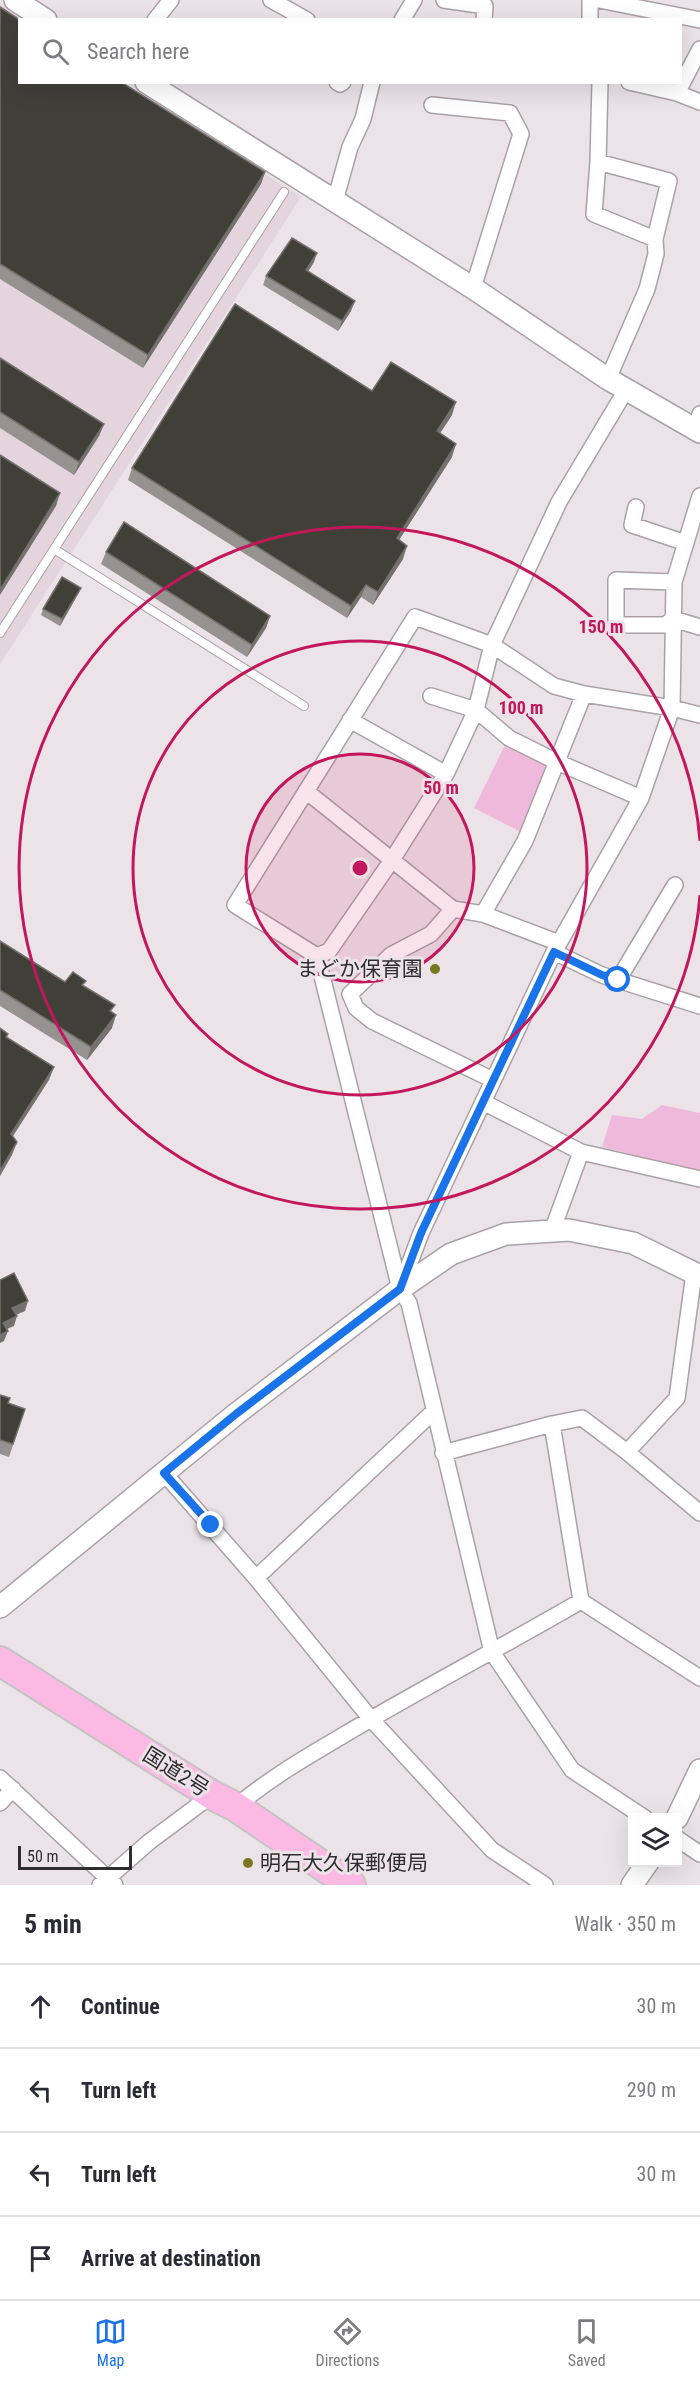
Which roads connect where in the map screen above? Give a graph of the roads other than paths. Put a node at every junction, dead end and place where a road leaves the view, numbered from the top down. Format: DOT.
graph roads {
  1 [pos="15,0"];
  2 [pos="171,0"];
  3 [pos="270,0"];
  4 [pos="414,0"];
  5 [pos="444,0"];
  6 [pos="590,0"];
  7 [pos="600,0"];
  8 [pos="289,4"];
  9 [pos="43,18"];
  10 [pos="157,18"];
  11 [pos="305,18"];
  12 [pos="403,18"];
  13 [pos="484,18"];
  14 [pos="590,18"];
  15 [pos="700,20"];
  16 [pos="700,49"];
  17 [pos="682,83"];
  18 [pos="149,84"];
  19 [pos="372,84"];
  20 [pos="600,84"];
  21 [pos="638,84"];
  22 [pos="682,84"];
  23 [pos="677,93"];
  24 [pos="700,102"];
  25 [pos="432,105"];
  26 [pos="598,162"];
  27 [pos="284,192"];
  28 [pos="335,201"];
  29 [pos="655,239"];
  30 [pos="473,288"];
  31 [pos="608,379"];
  32 [pos="626,390"];
  33 [pos="698,425"];
  34 [pos="700,496"];
  35 [pos="636,507"];
  36 [pos="696,523"];
  37 [pos="686,543"];
  38 [pos="54,549"];
  39 [pos="674,582"];
  40 [pos="673,619"];
  41 [pos="700,627"];
  42 [pos="0,633"];
  43 [pos="492,645"];
  44 [pos="584,694"];
  45 [pos="430,696"];
  46 [pos="304,706"];
  47 [pos="672,708"];
  48 [pos="476,710"];
  49 [pos="700,715"];
  50 [pos="350,720"];
  51 [pos="557,762"];
  52 [pos="446,774"];
  53 [pos="306,791"];
  54 [pos="640,798"];
  55 [pos="392,860"];
  56 [pos="675,885"];
  57 [pos="453,909"];
  58 [pos="483,914"];
  59 [pos="556,947"];
  60 [pos="317,956"];
  61 [pos="618,980"];
  62 [pos="700,1006"];
  63 [pos="356,1008"];
  64 [pos="331,1012"];
  65 [pos="493,1080"];
  66 [pos="483,1102"];
  67 [pos="581,1152"];
  68 [pos="700,1179"];
  69 [pos="552,1231"];
  70 [pos="697,1274"];
  71 [pos="400,1289"];
  72 [pos="434,1412"];
  73 [pos="552,1424"];
  74 [pos="627,1452"];
  75 [pos="443,1453"];
  76 [pos="164,1473"];
  77 [pos="700,1514"];
  78 [pos="256,1578"];
  79 [pos="581,1601"];
  80 [pos="0,1607"];
  81 [pos="492,1652"];
  82 [pos="0,1661"];
  83 [pos="700,1678"];
  84 [pos="370,1719"];
  85 [pos="700,1770"];
  86 [pos="0,1778"];
  87 [pos="13,1789"];
  88 [pos="224,1801"];
  89 [pos="0,1803"];
  90 [pos="637,1813"];
  91 [pos="678,1813"];
  92 [pos="682,1842"];
  93 [pos="700,1854"];
  94 [pos="645,1867"];
  95 [pos="108,1883"];
  96 [pos="351,1885"];
  97 [pos="545,1885"];
  98 [pos="632,1885"];
  1 -- 9 [label="street"];
  2 -- 10 [label="street"];
  3 -- 8 [label="street"];
  4 -- 12 [label="street"];
  5 -- 13 [label="street"];
  6 -- 14 [label="street"];
  7 -- 15 [label="street"];
  8 -- 11 [label="street"];
  16 -- 17 [label="street"];
  18 -- 28 [label="street"];
  19 -- 28 [label="street"];
  20 -- 26 [label="street"];
  21 -- 23 [label="street"];
  22 -- 23 [label="street"];
  23 -- 24 [label="street"];
  25 -- 30 [label="street"];
  26 -- 29 [label="street"];
  26 -- 29 [label="street"];
  27 -- 38 [label="lane"];
  28 -- 30 [label="street"];
  29 -- 31 [label="street"];
  30 -- 31 [label="street"];
  31 -- 32 [label="street"];
  32 -- 33 [label="street"];
  32 -- 43 [label="street"];
  34 -- 36 [label="street"];
  35 -- 37 [label="street"];
  36 -- 37 [label="street"];
  37 -- 39 [label="street"];
  38 -- 42 [label="lane"];
  38 -- 46 [label="lane"];
  39 -- 40 [label="street"];
  39 -- 40 [label="street"];
  40 -- 41 [label="street"];
  40 -- 47 [label="street"];
  43 -- 44 [label="street"];
  43 -- 48 [label="street"];
  43 -- 50 [label="street"];
  44 -- 47 [label="street"];
  44 -- 51 [label="street"];
  45 -- 48 [label="street"];
  47 -- 49 [label="street"];
  47 -- 54 [label="street"];
  48 -- 51 [label="street"];
  48 -- 52 [label="street"];
  50 -- 52 [label="street"];
  50 -- 53 [label="street"];
  51 -- 54 [label="street"];
  51 -- 58 [label="street"];
  52 -- 55 [label="street"];
  53 -- 55 [label="street"];
  53 -- 60 [label="street"];
  54 -- 59 [label="street"];
  55 -- 57 [label="street"];
  55 -- 60 [label="street"];
  56 -- 61 [label="street"];
  57 -- 58 [label="street"];
  57 -- 63 [label="street"];
  58 -- 59 [label="street"];
  59 -- 61 [label="street"];
  59 -- 65 [label="street"];
  60 -- 64 [label="street"];
  61 -- 62 [label="street"];
  63 -- 64 [label="street"];
  63 -- 65 [label="street"];
  64 -- 71 [label="street"];
  65 -- 66 [label="street"];
  66 -- 67 [label="street"];
  66 -- 71 [label="street"];
  67 -- 68 [label="street"];
  67 -- 69 [label="street"];
  69 -- 70 [label="street"];
  69 -- 71 [label="street"];
  70 -- 74 [label="street"];
  71 -- 72 [label="street"];
  71 -- 76 [label="street"];
  72 -- 75 [label="street"];
  72 -- 78 [label="street"];
  73 -- 74 [label="street"];
  73 -- 75 [label="street"];
  73 -- 79 [label="street"];
  74 -- 77 [label="street"];
  75 -- 81 [label="street"];
  76 -- 78 [label="street"];
  76 -- 80 [label="street"];
  78 -- 84 [label="street"];
  79 -- 81 [label="street"];
  79 -- 83 [label="street"];
  81 -- 84 [label="street"];
  81 -- 90 [label="street"];
  82 -- 88 [label="highway, 国道2号"];
  84 -- 88 [label="street"];
  84 -- 97 [label="street"];
  85 -- 91 [label="street"];
  86 -- 87 [label="street"];
  87 -- 89 [label="street"];
  87 -- 95 [label="street"];
  88 -- 95 [label="street"];
  88 -- 96 [label="highway, 国道2号"];
  92 -- 93 [label="street"];
  94 -- 98 [label="street"];
}
